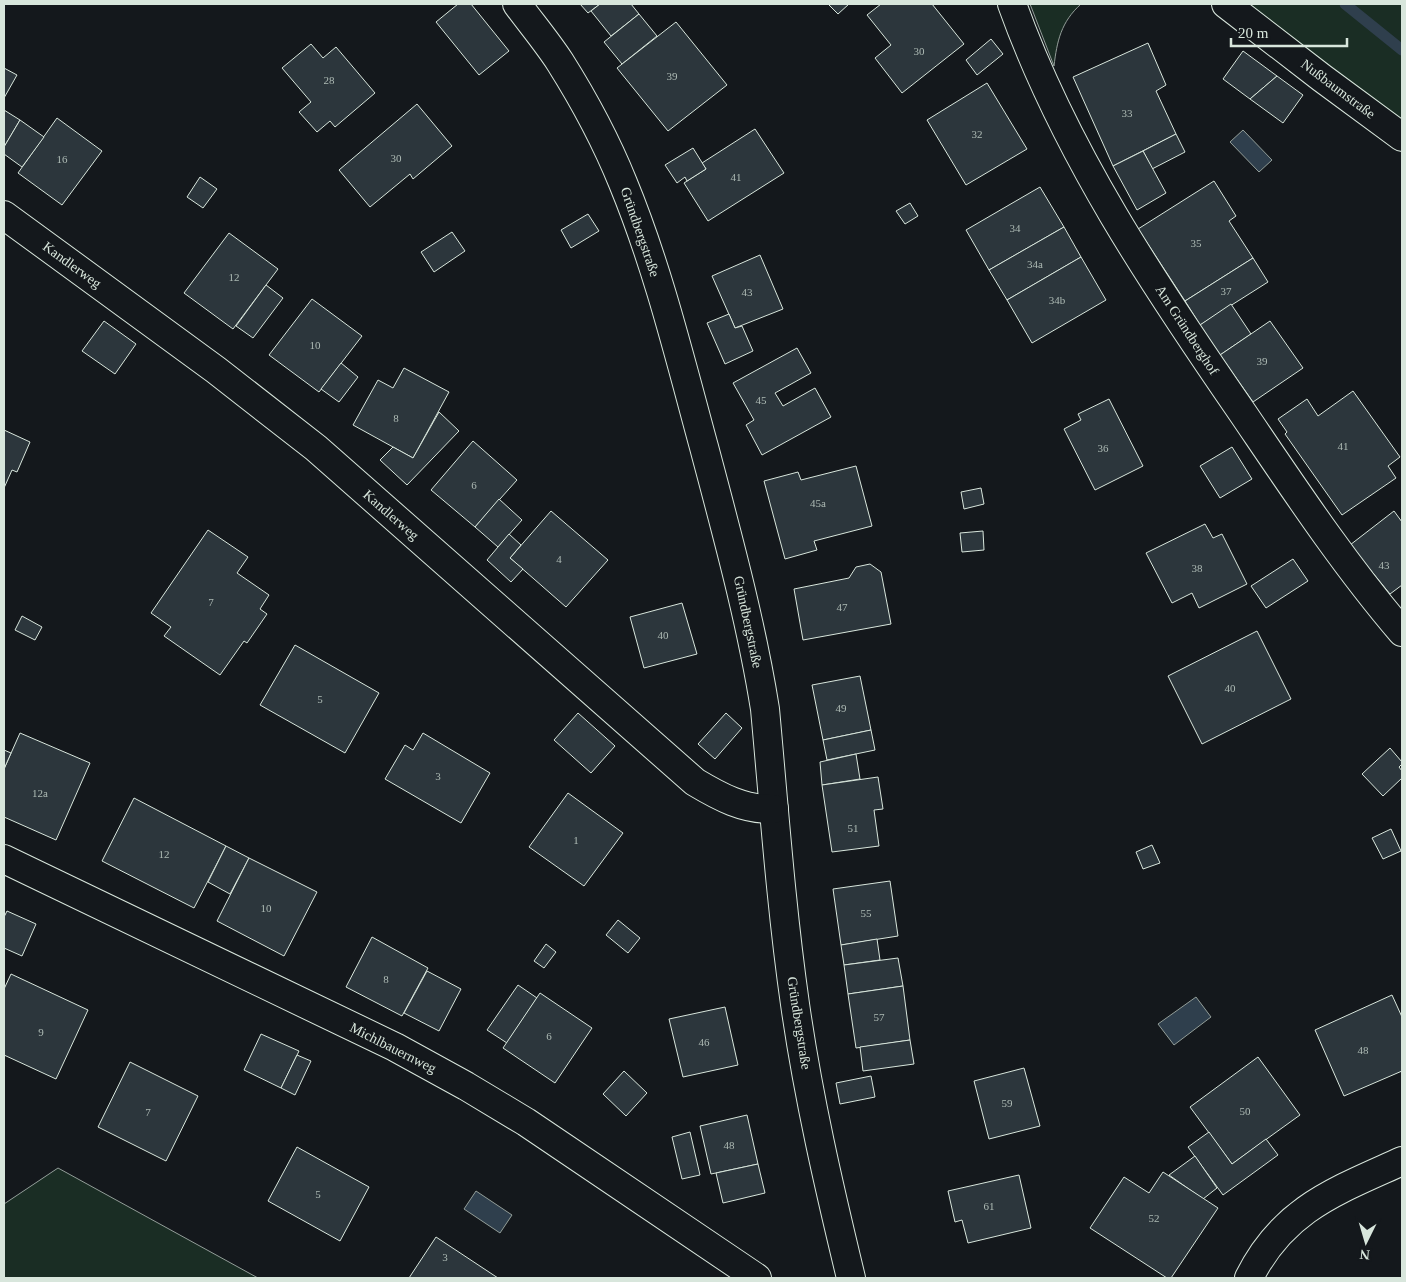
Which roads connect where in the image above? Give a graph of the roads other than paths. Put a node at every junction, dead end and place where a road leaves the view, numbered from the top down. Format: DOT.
graph roads {
  1 [pos="517,4"];
  2 [pos="1012,4"];
  3 [pos="1226,4"];
  4 [pos="1402,137"];
  5 [pos="4,215"];
  6 [pos="1402,632"];
  7 [pos="774,809"];
  8 [pos="4,859"];
  9 [pos="1402,1161"];
  10 [pos="758,1278"];
  11 [pos="851,1278"];
  12 [pos="1249,1278"];
  1 -- 7 [label="street, Gründbergstraße"];
  2 -- 6 [label="street, Am Gründberghof"];
  3 -- 4 [label="street, Nußbaumstraße"];
  5 -- 7 [label="street, Kandlerweg"];
  7 -- 11 [label="street, Gründbergstraße"];
  8 -- 10 [label="street, Michlbauernweg"];
  9 -- 12 [label="street"];
}
